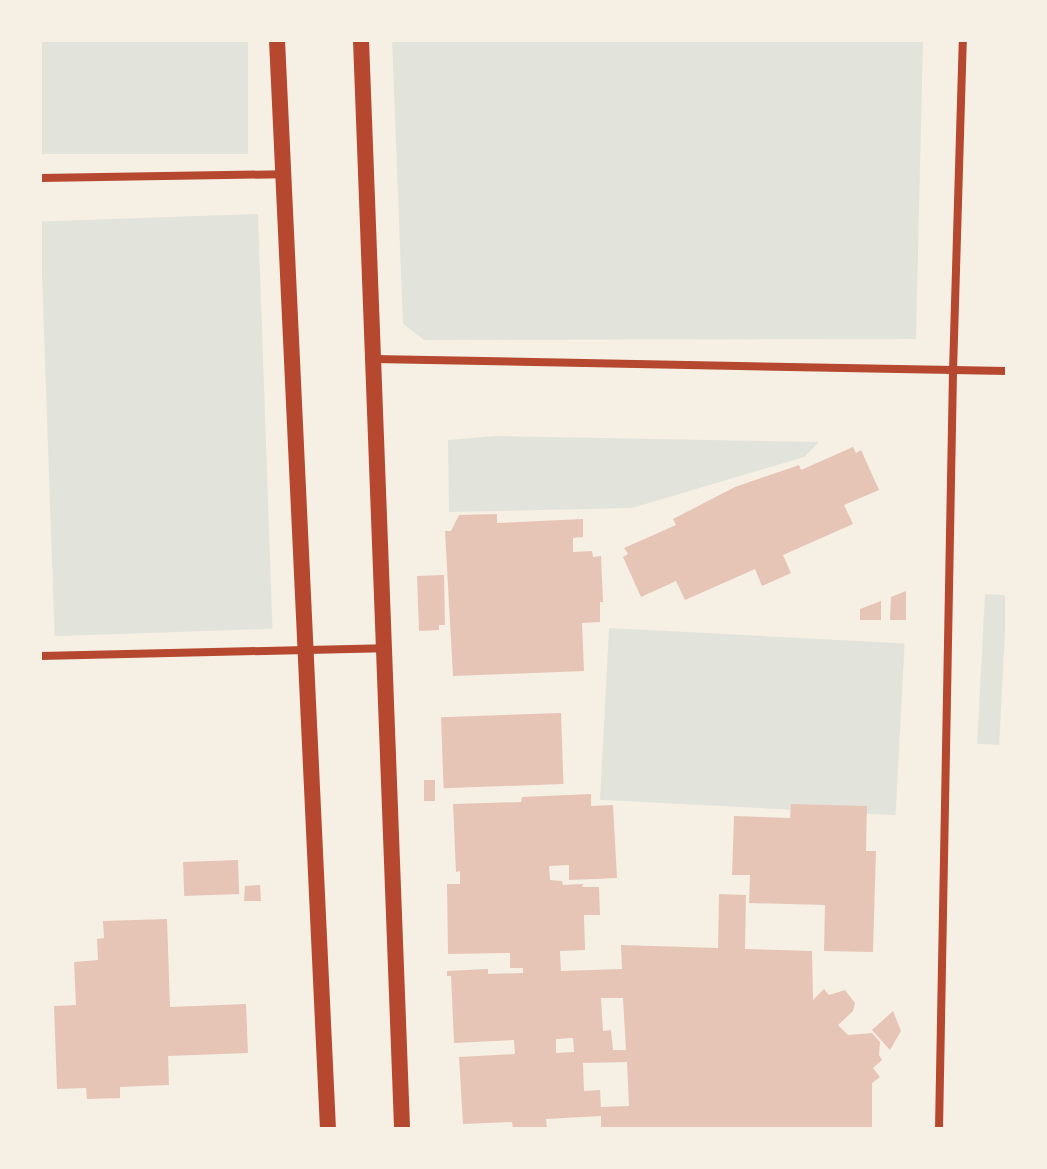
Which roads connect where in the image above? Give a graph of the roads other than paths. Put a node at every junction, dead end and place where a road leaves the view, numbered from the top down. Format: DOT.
graph roads {
  1 [pos="277,40"];
  2 [pos="361,40"];
  3 [pos="963,40"];
  4 [pos="283,174"];
  5 [pos="40,178"];
  6 [pos="374,359"];
  7 [pos="953,371"];
  8 [pos="1007,371"];
  9 [pos="384,648"];
  10 [pos="303,651"];
  11 [pos="40,656"];
  12 [pos="328,1129"];
  13 [pos="402,1129"];
  14 [pos="939,1129"];
  1 -- 4 [label="main road"];
  2 -- 6 [label="main road"];
  3 -- 7 [label="street"];
  4 -- 5 [label="street"];
  4 -- 10 [label="main road"];
  6 -- 7 [label="street"];
  6 -- 9 [label="main road"];
  7 -- 8 [label="street"];
  7 -- 14 [label="street"];
  9 -- 10 [label="street"];
  9 -- 13 [label="main road"];
  10 -- 11 [label="street"];
  10 -- 12 [label="main road"];
}
